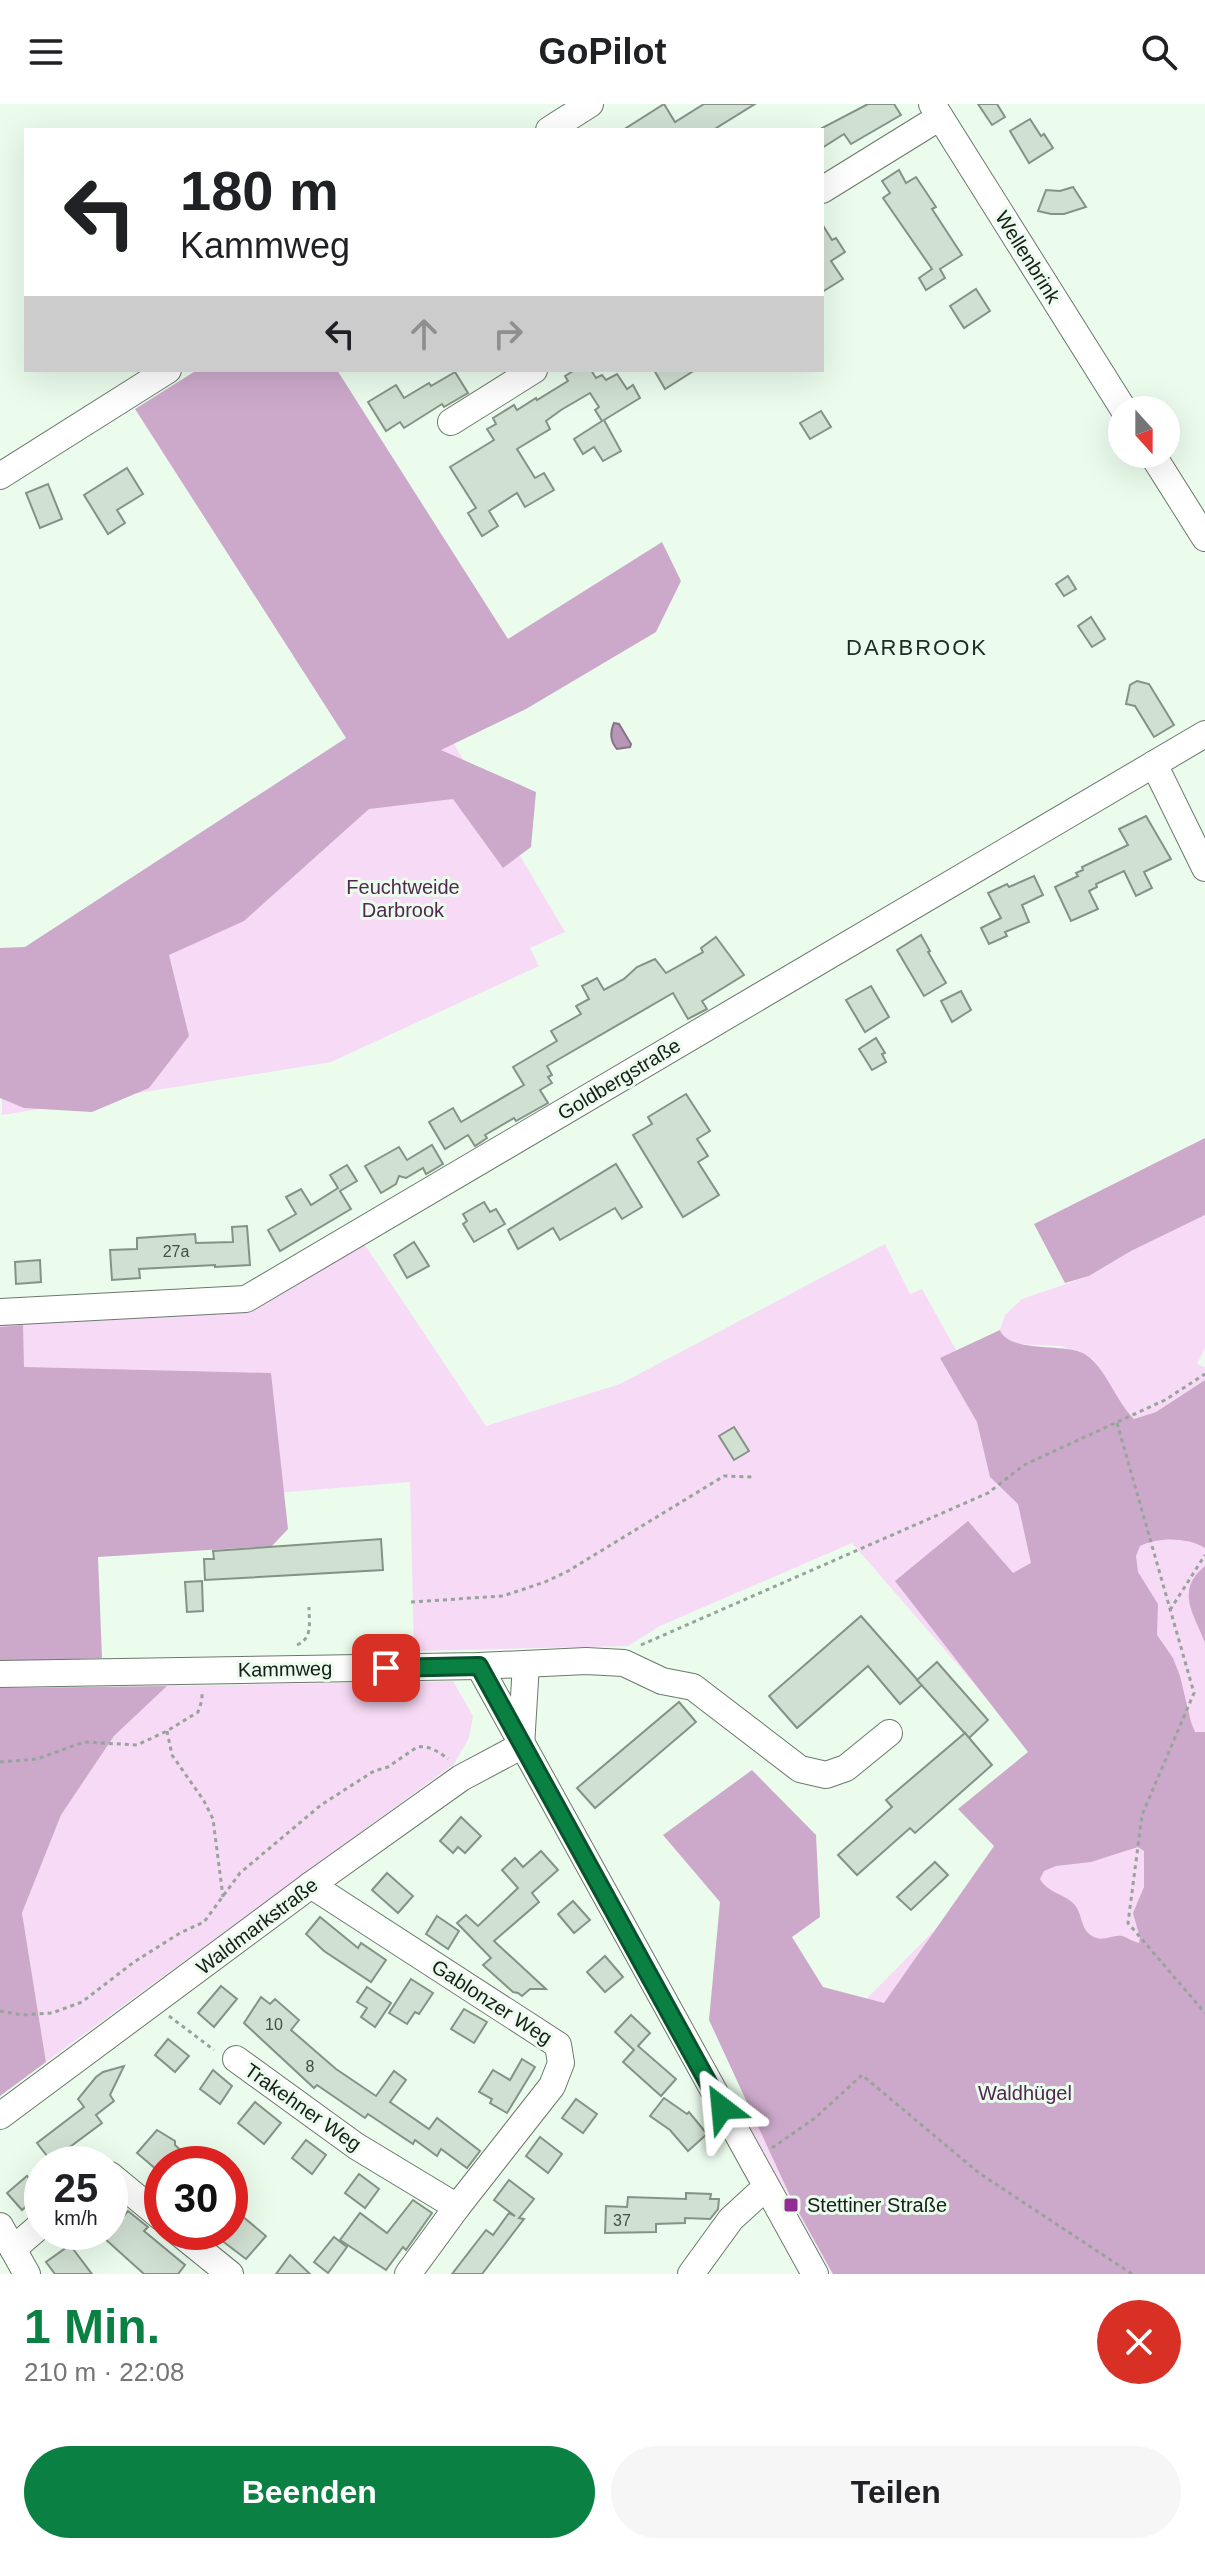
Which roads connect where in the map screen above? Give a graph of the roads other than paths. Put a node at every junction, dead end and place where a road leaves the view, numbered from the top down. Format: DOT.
graph roads {
  1 [pos="590,104"];
  2 [pos="936,110"];
  3 [pos="552,128"];
  4 [pos="824,189"];
  5 [pos="165,372"];
  6 [pos="531,372"];
  7 [pos="1115,396"];
  8 [pos="451,422"];
  9 [pos="1161,468"];
  10 [pos="0,476"];
  11 [pos="1205,538"];
  12 [pos="1205,734"];
  13 [pos="1154,764"];
  14 [pos="1204,864"];
  15 [pos="0,1312"];
  16 [pos="526,1664"];
  17 [pos="479,1666"];
  18 [pos="0,1674"];
  19 [pos="889,1733"];
  20 [pos="521,1746"];
  21 [pos="311,1885"];
  22 [pos="236,2059"];
  23 [pos="0,2116"];
  24 [pos="766,2187"];
  25 [pos="128,2190"];
  26 [pos="144,2203"];
  27 [pos="457,2207"];
  28 [pos="0,2226"];
  29 [pos="24,2240"];
  30 [pos="13,2249"];
  31 [pos="200,2250"];
  32 [pos="27,2274"];
  33 [pos="230,2274"];
  34 [pos="408,2274"];
  35 [pos="691,2274"];
  36 [pos="815,2274"];
  1 -- 3 [label="street"];
  2 -- 4 [label="street"];
  2 -- 7 [label="street, Wellenbrink"];
  5 -- 10 [label="street"];
  6 -- 8 [label="street"];
  9 -- 11 [label="street"];
  12 -- 13 [label="street, Goldbergstraße"];
  13 -- 14 [label="street"];
  13 -- 15 [label="street, Goldbergstraße"];
  16 -- 17 [label="street, Kammweg"];
  16 -- 19 [label="street, Kammweg"];
  16 -- 20 [label="street"];
  17 -- 18 [label="street, Kammweg"];
  17 -- 20 [label="street"];
  20 -- 21 [label="street, Waldmarkstraße"];
  20 -- 24 [label="street"];
  21 -- 23 [label="street, Waldmarkstraße"];
  21 -- 27 [label="street, Gablonzer Weg"];
  22 -- 27 [label="street, Trakehner Weg"];
  24 -- 35 [label="street"];
  24 -- 36 [label="street"];
  25 -- 26 [label="street"];
  27 -- 34 [label="street, Gablonzer Weg"];
  28 -- 30 [label="street"];
  29 -- 30 [label="street"];
  30 -- 32 [label="street"];
  31 -- 33 [label="street"];
}
